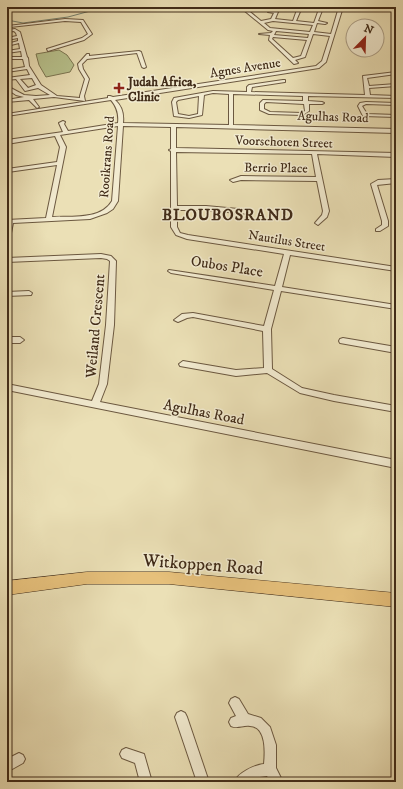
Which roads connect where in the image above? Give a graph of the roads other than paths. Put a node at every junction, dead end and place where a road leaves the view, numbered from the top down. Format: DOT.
graph roads {
  1 [pos="241,7"];
  2 [pos="278,7"];
  3 [pos="300,7"];
  4 [pos="341,7"];
  5 [pos="234,8"];
  6 [pos="320,8"];
  7 [pos="329,9"];
  8 [pos="247,11"];
  9 [pos="269,11"];
  10 [pos="239,12"];
  11 [pos="277,12"];
  12 [pos="252,16"];
  13 [pos="244,17"];
  14 [pos="317,18"];
  15 [pos="327,18"];
  16 [pos="273,20"];
  17 [pos="259,21"];
  18 [pos="249,22"];
  19 [pos="295,23"];
  20 [pos="325,23"];
  21 [pos="264,25"];
  22 [pos="7,26"];
  23 [pos="256,26"];
  24 [pos="313,28"];
  25 [pos="323,28"];
  26 [pos="7,31"];
  27 [pos="272,32"];
  28 [pos="261,34"];
  29 [pos="333,34"];
  30 [pos="7,39"];
  31 [pos="309,39"];
  32 [pos="7,45"];
  33 [pos="7,48"];
  34 [pos="48,50"];
  35 [pos="23,51"];
  36 [pos="7,52"];
  37 [pos="7,57"];
  38 [pos="292,59"];
  39 [pos="296,64"];
  40 [pos="7,66"];
  41 [pos="144,67"];
  42 [pos="7,72"];
  43 [pos="396,73"];
  44 [pos="7,75"];
  45 [pos="34,76"];
  46 [pos="20,78"];
  47 [pos="7,80"];
  48 [pos="282,81"];
  49 [pos="396,84"];
  50 [pos="29,85"];
  51 [pos="39,86"];
  52 [pos="7,87"];
  53 [pos="367,88"];
  54 [pos="231,92"];
  55 [pos="249,93"];
  56 [pos="202,94"];
  57 [pos="305,94"];
  58 [pos="54,96"];
  59 [pos="368,96"];
  60 [pos="396,96"];
  61 [pos="112,99"];
  62 [pos="83,100"];
  63 [pos="7,101"];
  64 [pos="306,102"];
  65 [pos="322,103"];
  66 [pos="396,104"];
  67 [pos="7,106"];
  68 [pos="7,115"];
  69 [pos="396,116"];
  70 [pos="63,122"];
  71 [pos="121,124"];
  72 [pos="172,125"];
  73 [pos="231,126"];
  74 [pos="396,131"];
  75 [pos="66,132"];
  76 [pos="57,134"];
  77 [pos="7,142"];
  78 [pos="172,150"];
  79 [pos="314,153"];
  80 [pos="396,155"];
  81 [pos="59,163"];
  82 [pos="8,170"];
  83 [pos="320,179"];
  84 [pos="233,180"];
  85 [pos="396,181"];
  86 [pos="175,208"];
  87 [pos="249,212"];
  88 [pos="49,219"];
  89 [pos="9,222"];
  90 [pos="318,223"];
  91 [pos="378,230"];
  92 [pos="7,238"];
  93 [pos="288,252"];
  94 [pos="7,260"];
  95 [pos="396,269"];
  96 [pos="171,271"];
  97 [pos="279,288"];
  98 [pos="29,293"];
  99 [pos="7,294"];
  100 [pos="396,307"];
  101 [pos="178,320"];
  102 [pos="267,329"];
  103 [pos="7,340"];
  104 [pos="20,340"];
  105 [pos="343,341"];
  106 [pos="396,350"];
  107 [pos="182,364"];
  108 [pos="268,370"];
  109 [pos="7,387"];
  110 [pos="95,404"];
  111 [pos="396,409"];
  112 [pos="396,464"];
  113 [pos="7,588"];
  114 [pos="396,600"];
  115 [pos="235,703"];
  116 [pos="181,717"];
  117 [pos="126,754"];
  118 [pos="19,759"];
  119 [pos="7,766"];
  120 [pos="270,770"];
  121 [pos="146,782"];
  122 [pos="203,782"];
  123 [pos="240,782"];
  124 [pos="277,782"];
  1 -- 5 [label="street"];
  1 -- 8 [label="street"];
  2 -- 11 [label="street"];
  3 -- 19 [label="street"];
  4 -- 29 [label="street"];
  6 -- 7 [label="street"];
  6 -- 14 [label="street"];
  8 -- 10 [label="street"];
  8 -- 12 [label="street"];
  9 -- 11 [label="street"];
  11 -- 16 [label="street"];
  12 -- 13 [label="street"];
  12 -- 17 [label="street"];
  14 -- 15 [label="street"];
  14 -- 24 [label="street"];
  16 -- 17 [label="street"];
  16 -- 19 [label="street"];
  17 -- 18 [label="street"];
  17 -- 21 [label="street"];
  19 -- 24 [label="street"];
  20 -- 24 [label="street"];
  21 -- 23 [label="street"];
  21 -- 27 [label="street"];
  22 -- 34 [label="street"];
  24 -- 25 [label="street"];
  24 -- 27 [label="street"];
  24 -- 29 [label="street"];
  24 -- 31 [label="street"];
  26 -- 35 [label="street"];
  27 -- 28 [label="street"];
  27 -- 31 [label="street"];
  27 -- 38 [label="street"];
  29 -- 61 [label="street, Agnes Avenue"];
  30 -- 35 [label="street"];
  31 -- 38 [label="street"];
  32 -- 35 [label="street"];
  33 -- 35 [label="street"];
  35 -- 36 [label="street"];
  35 -- 37 [label="street"];
  35 -- 40 [label="street"];
  35 -- 42 [label="street"];
  35 -- 44 [label="street"];
  35 -- 45 [label="street"];
  38 -- 39 [label="street"];
  41 -- 62 [label="street"];
  43 -- 53 [label="street"];
  45 -- 46 [label="street"];
  45 -- 51 [label="street"];
  46 -- 47 [label="street"];
  46 -- 50 [label="street"];
  46 -- 51 [label="street"];
  48 -- 55 [label="street"];
  49 -- 53 [label="street"];
  51 -- 58 [label="street"];
  52 -- 58 [label="street"];
  53 -- 59 [label="street"];
  54 -- 55 [label="street"];
  54 -- 56 [label="street"];
  54 -- 73 [label="street"];
  55 -- 57 [label="street"];
  56 -- 56 [label="street"];
  57 -- 59 [label="street"];
  57 -- 64 [label="street"];
  58 -- 62 [label="street"];
  59 -- 60 [label="street"];
  61 -- 62 [label="street"];
  61 -- 68 [label="street, Agnes Avenue"];
  61 -- 71 [label="street, Rooikrans Road"];
  63 -- 67 [label="street"];
  64 -- 64 [label="street"];
  64 -- 65 [label="street"];
  66 -- 69 [label="street"];
  70 -- 75 [label="street"];
  71 -- 72 [label="street, Agulhas Road"];
  71 -- 75 [label="street, Agulhas Road"];
  71 -- 88 [label="street, Rooikrans Road"];
  72 -- 73 [label="street, Agulhas Road"];
  72 -- 78 [label="street"];
  73 -- 74 [label="street, Agulhas Road"];
  75 -- 76 [label="street, Agulhas Road"];
  76 -- 77 [label="street, Agulhas Road"];
  76 -- 81 [label="street"];
  78 -- 79 [label="street, Voorschoten Street"];
  78 -- 86 [label="street"];
  79 -- 80 [label="street, Voorschoten Street"];
  79 -- 83 [label="street"];
  81 -- 82 [label="street"];
  81 -- 88 [label="street"];
  83 -- 84 [label="street, Berrio Place"];
  83 -- 90 [label="street"];
  85 -- 91 [label="street"];
  86 -- 87 [label="street"];
  86 -- 93 [label="street, Nautilus Street"];
  88 -- 89 [label="street, Rooikrans Road"];
  89 -- 92 [label="street"];
  93 -- 95 [label="street, Nautilus Street"];
  93 -- 97 [label="street"];
  94 -- 110 [label="street, Weiland Crescent"];
  96 -- 97 [label="street, Oubos Place"];
  97 -- 100 [label="street, Oubos Place"];
  97 -- 102 [label="street"];
  98 -- 99 [label="street"];
  101 -- 102 [label="street"];
  102 -- 108 [label="street"];
  103 -- 104 [label="street"];
  105 -- 106 [label="street"];
  107 -- 108 [label="street"];
  108 -- 111 [label="street"];
  109 -- 110 [label="street, Agulhas Road"];
  110 -- 112 [label="street, Agulhas Road"];
  113 -- 114 [label="main road, Witkoppen Road"];
  115 -- 120 [label="street"];
  116 -- 122 [label="street"];
  117 -- 121 [label="street"];
  118 -- 119 [label="street"];
  120 -- 123 [label="street"];
  120 -- 124 [label="street"];
}
